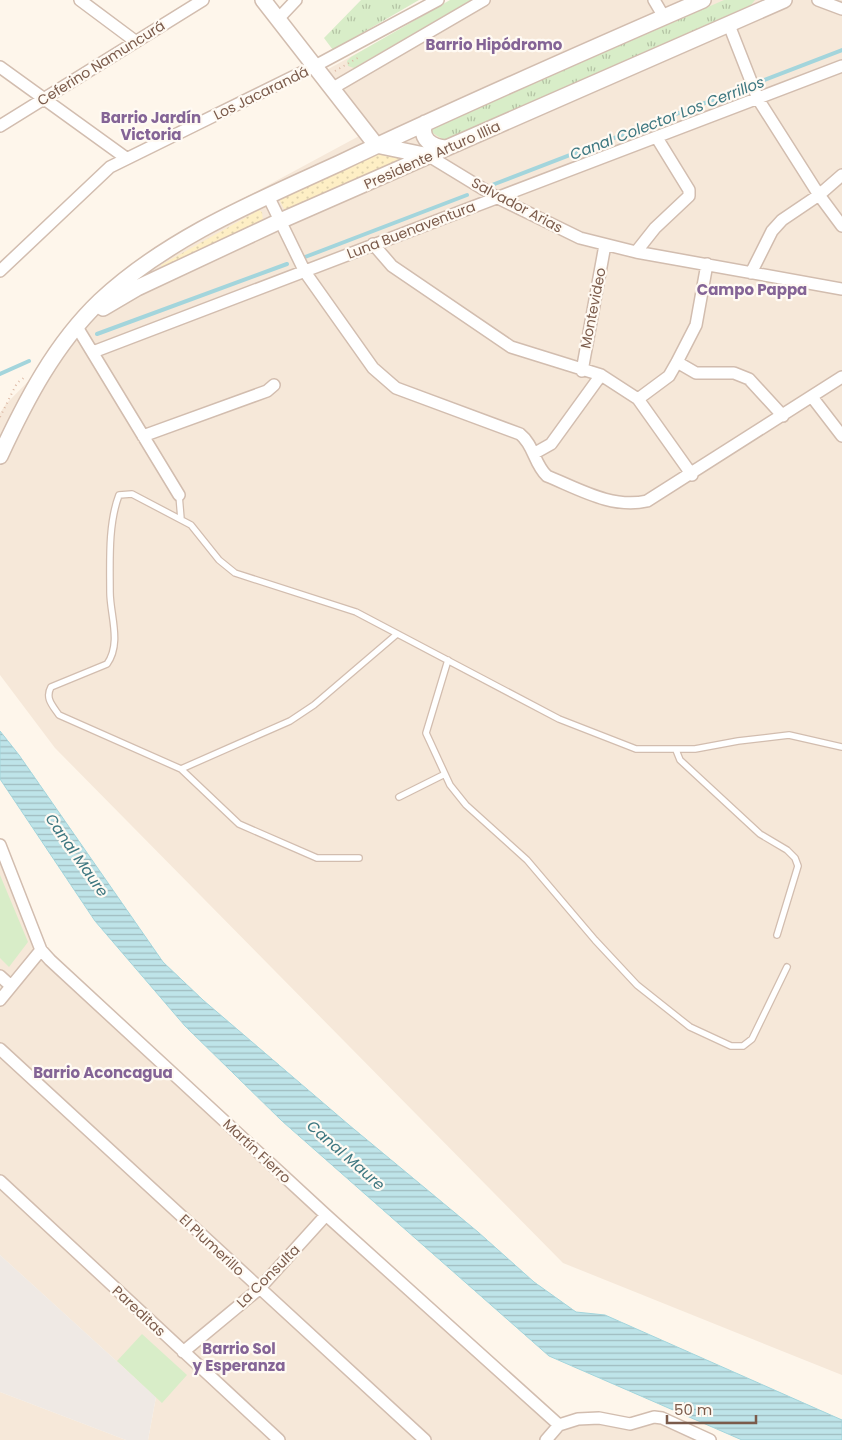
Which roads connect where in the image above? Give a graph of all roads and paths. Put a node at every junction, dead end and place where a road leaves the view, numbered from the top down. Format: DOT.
graph roads {
  1 [pos="80,0"];
  2 [pos="203,0"];
  3 [pos="263,0"];
  4 [pos="296,0"];
  5 [pos="438,0"];
  6 [pos="484,0"];
  7 [pos="654,0"];
  8 [pos="703,0"];
  9 [pos="784,0"];
  10 [pos="818,0"];
  11 [pos="842,9"];
  12 [pos="664,17"];
  13 [pos="278,19"];
  14 [pos="729,25"];
  15 [pos="134,42"];
  16 [pos="365,54"];
  17 [pos="842,66"];
  18 [pos="0,67"];
  19 [pos="324,77"];
  20 [pos="757,96"];
  21 [pos="42,99"];
  22 [pos="425,123"];
  23 [pos="0,126"];
  24 [pos="657,138"];
  25 [pos="376,146"];
  26 [pos="446,148"];
  27 [pos="429,156"];
  28 [pos="126,158"];
  29 [pos="842,175"];
  30 [pos="819,195"];
  31 [pos="268,196"];
  32 [pos="498,198"];
  33 [pos="280,222"];
  34 [pos="842,226"];
  35 [pos="373,244"];
  36 [pos="605,246"];
  37 [pos="636,252"];
  38 [pos="707,264"];
  39 [pos="0,271"];
  40 [pos="304,272"];
  41 [pos="751,273"];
  42 [pos="842,289"];
  43 [pos="81,323"];
  44 [pos="93,352"];
  45 [pos="677,362"];
  46 [pos="582,371"];
  47 [pos="601,375"];
  48 [pos="28,376"];
  49 [pos="842,377"];
  50 [pos="274,385"];
  51 [pos="812,397"];
  52 [pos="638,399"];
  53 [pos="0,416"];
  54 [pos="783,416"];
  55 [pos="143,436"];
  56 [pos="842,436"];
  57 [pos="535,453"];
  58 [pos="0,456"];
  59 [pos="692,475"];
  60 [pos="179,495"];
  61 [pos="181,520"];
  62 [pos="397,634"];
  63 [pos="448,660"];
  64 [pos="842,747"];
  65 [pos="676,750"];
  66 [pos="181,769"];
  67 [pos="445,774"];
  68 [pos="399,797"];
  69 [pos="0,845"];
  70 [pos="359,858"];
  71 [pos="777,935"];
  72 [pos="41,950"];
  73 [pos="787,967"];
  74 [pos="0,976"];
  75 [pos="11,986"];
  76 [pos="0,1000"];
  77 [pos="0,1049"];
  78 [pos="0,1181"];
  79 [pos="326,1215"];
  80 [pos="259,1288"];
  81 [pos="183,1352"];
  82 [pos="559,1425"];
  83 [pos="279,1440"];
  84 [pos="424,1440"];
  85 [pos="546,1440"];
  86 [pos="710,1440"];
  1 -- 15 [label="street"];
  2 -- 15 [label="street, Ceferino Namuncurá"];
  3 -- 13 [label="street"];
  4 -- 13 [label="street"];
  5 -- 19 [label="street, Los Jacarandá"];
  6 -- 19 [label="street, Los Jacarandá"];
  7 -- 12 [label="street"];
  8 -- 12 [label="street, Presidente Arturo Illia"];
  9 -- 14 [label="street, Presidente Arturo Illia"];
  10 -- 11 [label="street"];
  12 -- 22 [label="street, Presidente Arturo Illia"];
  13 -- 19 [label="street"];
  14 -- 20 [label="street"];
  14 -- 26 [label="street, Presidente Arturo Illia"];
  15 -- 21 [label="street, Ceferino Namuncurá"];
  16 -- 19 [label="path"];
  17 -- 20 [label="street, Luna Buenaventura"];
  18 -- 21 [label="street"];
  19 -- 25 [label="street"];
  19 -- 28 [label="street, Los Jacarandá"];
  20 -- 24 [label="street, Luna Buenaventura"];
  20 -- 30 [label="street"];
  21 -- 23 [label="street, Ceferino Namuncurá"];
  21 -- 28 [label="street"];
  22 -- 25 [label="street, Presidente Arturo Illia"];
  22 -- 26 [label="street"];
  24 -- 32 [label="street, Luna Buenaventura"];
  24 -- 37 [label="street"];
  25 -- 27 [label="street, Salvador Arias"];
  25 -- 31 [label="street, Presidente Arturo Illia"];
  26 -- 27 [label="street, Presidente Arturo Illia"];
  27 -- 32 [label="street, Salvador Arias"];
  27 -- 33 [label="street, Presidente Arturo Illia"];
  28 -- 39 [label="street, Los Jacarandá"];
  29 -- 30 [label="street"];
  30 -- 34 [label="street"];
  30 -- 41 [label="street"];
  31 -- 33 [label="street"];
  31 -- 43 [label="street, Presidente Arturo Illia"];
  32 -- 35 [label="street, Luna Buenaventura"];
  32 -- 36 [label="street, Salvador Arias"];
  33 -- 40 [label="street"];
  33 -- 43 [label="street, Presidente Arturo Illia"];
  35 -- 40 [label="street, Luna Buenaventura"];
  35 -- 46 [label="street"];
  36 -- 37 [label="street, Salvador Arias"];
  36 -- 46 [label="street, Montevideo"];
  37 -- 38 [label="street, Salvador Arias"];
  38 -- 41 [label="street, Salvador Arias"];
  38 -- 45 [label="street"];
  40 -- 44 [label="street, Luna Buenaventura"];
  40 -- 57 [label="street"];
  41 -- 42 [label="street, Salvador Arias"];
  43 -- 44 [label="street"];
  43 -- 58 [label="street, Presidente Arturo Illia"];
  44 -- 55 [label="street"];
  45 -- 52 [label="street"];
  45 -- 54 [label="street"];
  46 -- 47 [label="street"];
  47 -- 52 [label="street"];
  47 -- 57 [label="street"];
  48 -- 53 [label="path"];
  49 -- 51 [label="street"];
  50 -- 55 [label="street"];
  51 -- 54 [label="street"];
  51 -- 56 [label="street"];
  52 -- 59 [label="street"];
  54 -- 59 [label="street"];
  55 -- 60 [label="street"];
  57 -- 59 [label="street"];
  60 -- 61 [label="lane"];
  61 -- 62 [label="lane"];
  61 -- 66 [label="lane"];
  62 -- 63 [label="lane"];
  62 -- 66 [label="lane"];
  63 -- 65 [label="lane"];
  63 -- 67 [label="lane"];
  64 -- 65 [label="lane"];
  65 -- 71 [label="lane"];
  66 -- 70 [label="lane"];
  67 -- 68 [label="lane"];
  67 -- 73 [label="lane"];
  69 -- 72 [label="street, Martín Fierro"];
  72 -- 75 [label="street"];
  72 -- 79 [label="street, Martín Fierro"];
  74 -- 75 [label="street"];
  75 -- 76 [label="street"];
  77 -- 80 [label="street, El Plumerillo"];
  78 -- 81 [label="street, Pareditas"];
  79 -- 80 [label="street, La Consulta"];
  79 -- 82 [label="street, Martín Fierro"];
  80 -- 81 [label="street, La Consulta"];
  80 -- 84 [label="street, El Plumerillo"];
  81 -- 83 [label="street, Pareditas"];
  82 -- 85 [label="street"];
  82 -- 86 [label="street"];
}
